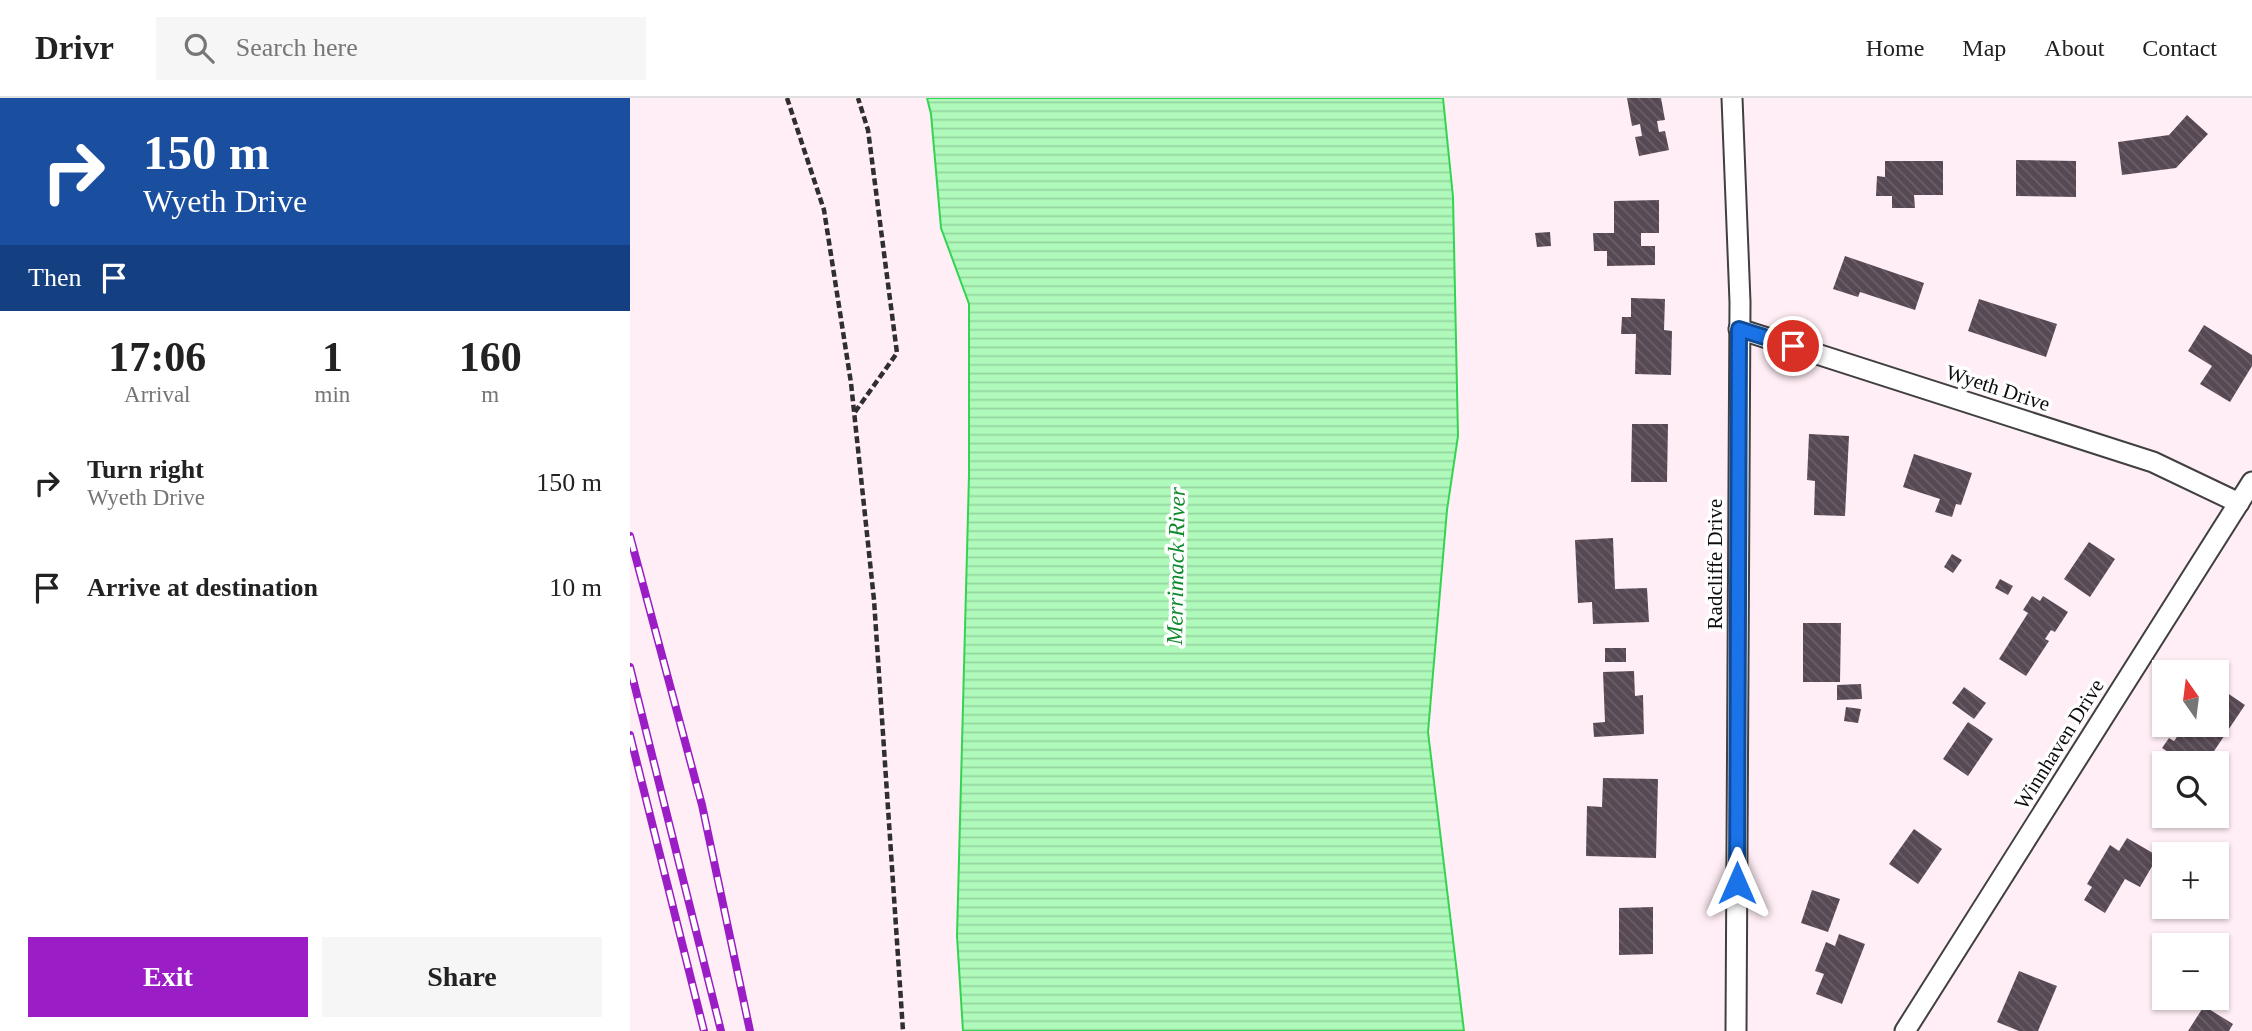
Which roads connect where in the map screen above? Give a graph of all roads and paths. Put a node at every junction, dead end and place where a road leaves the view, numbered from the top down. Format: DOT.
graph roads {
  1 [pos="787,98"];
  2 [pos="858,98"];
  3 [pos="1732,98"];
  4 [pos="1739,329"];
  5 [pos="855,413"];
  6 [pos="2252,482"];
  7 [pos="2239,503"];
  8 [pos="903,1031"];
  9 [pos="1736,1031"];
  10 [pos="1905,1031"];
  1 -- 5 [label="path"];
  2 -- 5 [label="path"];
  3 -- 4 [label="street, Radcliffe Drive"];
  4 -- 7 [label="street, Wyeth Drive"];
  4 -- 9 [label="street, Radcliffe Drive"];
  5 -- 8 [label="path"];
  6 -- 7 [label="street, Winnhaven Drive"];
  7 -- 10 [label="street, Winnhaven Drive"];
}
